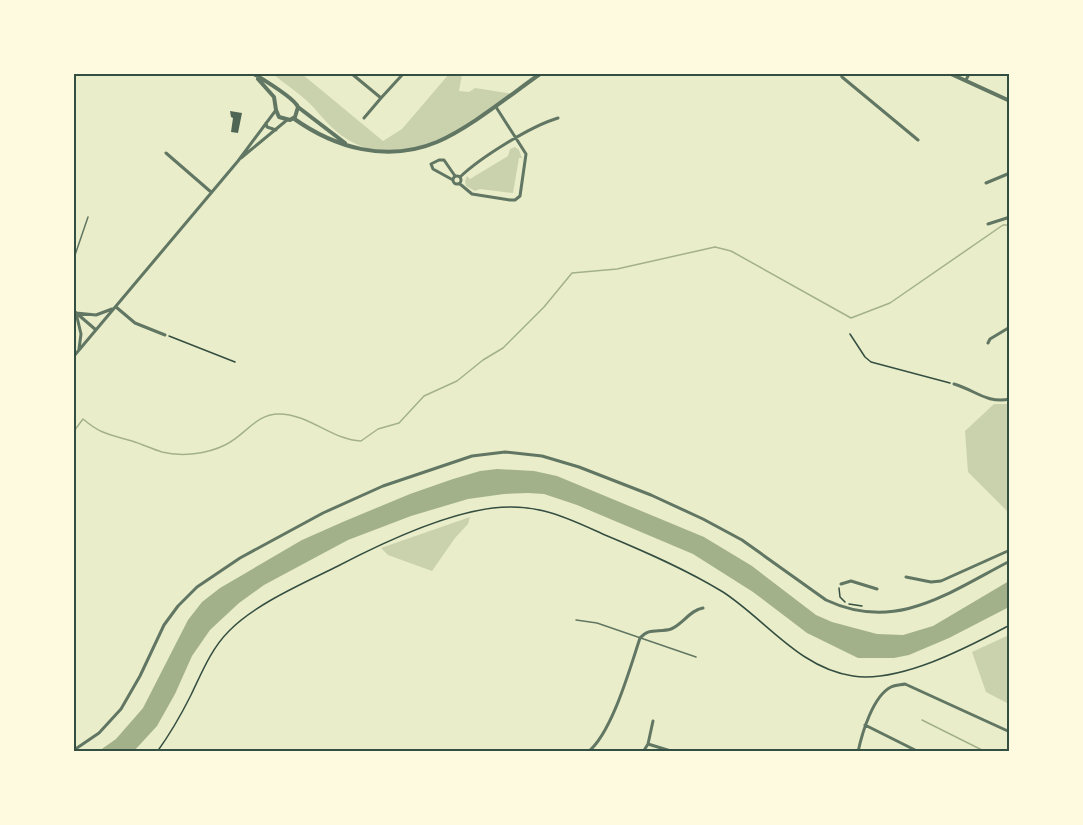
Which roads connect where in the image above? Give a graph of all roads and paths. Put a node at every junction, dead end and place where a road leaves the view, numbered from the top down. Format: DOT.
graph roads {
  1 [pos="254,74"];
  2 [pos="352,74"];
  3 [pos="403,74"];
  4 [pos="540,74"];
  5 [pos="841,74"];
  6 [pos="951,74"];
  7 [pos="969,74"];
  8 [pos="966,80"];
  9 [pos="381,98"];
  10 [pos="1010,101"];
  11 [pos="280,103"];
  12 [pos="495,106"];
  13 [pos="298,107"];
  14 [pos="293,118"];
  15 [pos="364,118"];
  16 [pos="558,118"];
  17 [pos="287,120"];
  18 [pos="266,123"];
  19 [pos="276,130"];
  20 [pos="516,139"];
  21 [pos="918,140"];
  22 [pos="352,147"];
  23 [pos="166,153"];
  24 [pos="238,161"];
  25 [pos="1010,173"];
  26 [pos="460,177"];
  27 [pos="454,178"];
  28 [pos="986,183"];
  29 [pos="460,184"];
  30 [pos="212,192"];
  31 [pos="1010,217"];
  32 [pos="88,218"];
  33 [pos="988,224"];
  34 [pos="74,258"];
  35 [pos="115,307"];
  36 [pos="75,312"];
  37 [pos="1010,327"];
  38 [pos="96,330"];
  39 [pos="850,334"];
  40 [pos="165,335"];
  41 [pos="988,343"];
  42 [pos="79,350"];
  43 [pos="74,356"];
  44 [pos="235,362"];
  45 [pos="954,384"];
  46 [pos="1010,399"];
  47 [pos="1010,550"];
  48 [pos="1010,561"];
  49 [pos="906,577"];
  50 [pos="841,584"];
  51 [pos="878,589"];
  52 [pos="703,608"];
  53 [pos="864,613"];
  54 [pos="576,620"];
  55 [pos="1010,625"];
  56 [pos="640,638"];
  57 [pos="696,657"];
  58 [pos="653,721"];
  59 [pos="865,726"];
  60 [pos="1010,732"];
  61 [pos="648,744"];
  62 [pos="74,750"];
  63 [pos="157,752"];
  64 [pos="588,752"];
  65 [pos="643,752"];
  66 [pos="674,752"];
  67 [pos="858,752"];
  68 [pos="919,752"];
  1 -- 11 [label="street"];
  1 -- 11 [label="street"];
  2 -- 9 [label="street"];
  3 -- 9 [label="street"];
  4 -- 12 [label="street"];
  5 -- 21 [label="street"];
  6 -- 8 [label="street"];
  7 -- 8 [label="street"];
  8 -- 10 [label="street"];
  9 -- 15 [label="street"];
  11 -- 13 [label="street"];
  11 -- 17 [label="street"];
  11 -- 18 [label="street"];
  12 -- 20 [label="street"];
  12 -- 22 [label="street"];
  13 -- 14 [label="street"];
  13 -- 22 [label="street"];
  14 -- 17 [label="street"];
  14 -- 22 [label="street"];
  16 -- 20 [label="street"];
  17 -- 19 [label="street"];
  18 -- 19 [label="street"];
  18 -- 24 [label="street"];
  19 -- 24 [label="street"];
  20 -- 26 [label="street"];
  20 -- 29 [label="street"];
  23 -- 30 [label="street"];
  24 -- 30 [label="street"];
  25 -- 28 [label="street"];
  26 -- 27 [label="street"];
  26 -- 29 [label="street"];
  27 -- 27 [label="street"];
  27 -- 29 [label="street"];
  30 -- 35 [label="street"];
  31 -- 33 [label="street"];
  32 -- 34 [label="lane"];
  35 -- 36 [label="street"];
  35 -- 38 [label="street"];
  35 -- 40 [label="street"];
  36 -- 38 [label="street"];
  36 -- 42 [label="street"];
  37 -- 41 [label="street"];
  38 -- 42 [label="street"];
  39 -- 45 [label="path"];
  40 -- 44 [label="path"];
  42 -- 43 [label="street"];
  45 -- 46 [label="street"];
  47 -- 49 [label="street"];
  48 -- 53 [label="street"];
  50 -- 51 [label="street"];
  50 -- 53 [label="path"];
  52 -- 56 [label="street"];
  53 -- 62 [label="street"];
  54 -- 56 [label="lane"];
  55 -- 63 [label="path"];
  56 -- 57 [label="lane"];
  56 -- 64 [label="street"];
  58 -- 61 [label="street"];
  59 -- 60 [label="street"];
  59 -- 67 [label="street"];
  59 -- 68 [label="street"];
  61 -- 65 [label="street"];
  61 -- 66 [label="street"];
}
